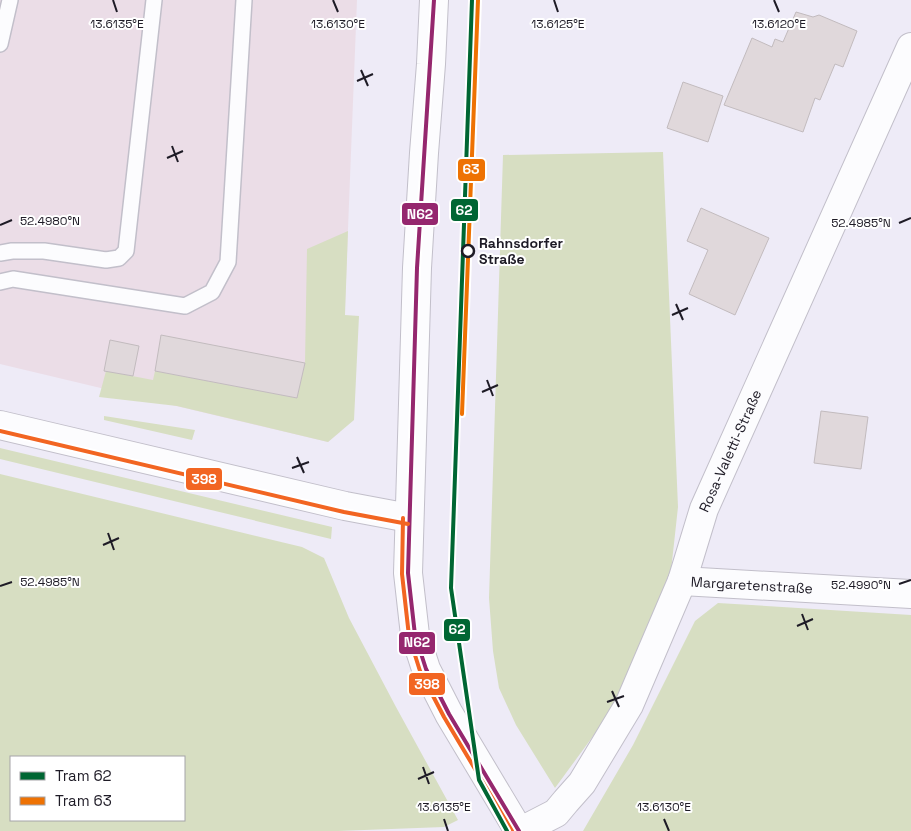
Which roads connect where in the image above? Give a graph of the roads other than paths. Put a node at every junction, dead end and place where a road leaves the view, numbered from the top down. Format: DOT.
graph roads {
  1 [pos="10,0"];
  2 [pos="154,0"];
  3 [pos="244,0"];
  4 [pos="434,0"];
  5 [pos="0,44"];
  6 [pos="911,47"];
  7 [pos="0,254"];
  8 [pos="0,282"];
  9 [pos="0,425"];
  10 [pos="409,518"];
  11 [pos="682,581"];
  12 [pos="911,594"];
  13 [pos="520,831"];
  1 -- 5 [label="lane"];
  2 -- 7 [label="lane"];
  3 -- 8 [label="lane"];
  4 -- 10 [label="street"];
  6 -- 11 [label="street, Rosa-Valetti-Straße"];
  9 -- 10 [label="street"];
  10 -- 13 [label="street"];
  11 -- 12 [label="street, Margaretenstraße"];
  11 -- 13 [label="street, Rosa-Valetti-Straße"];
}
